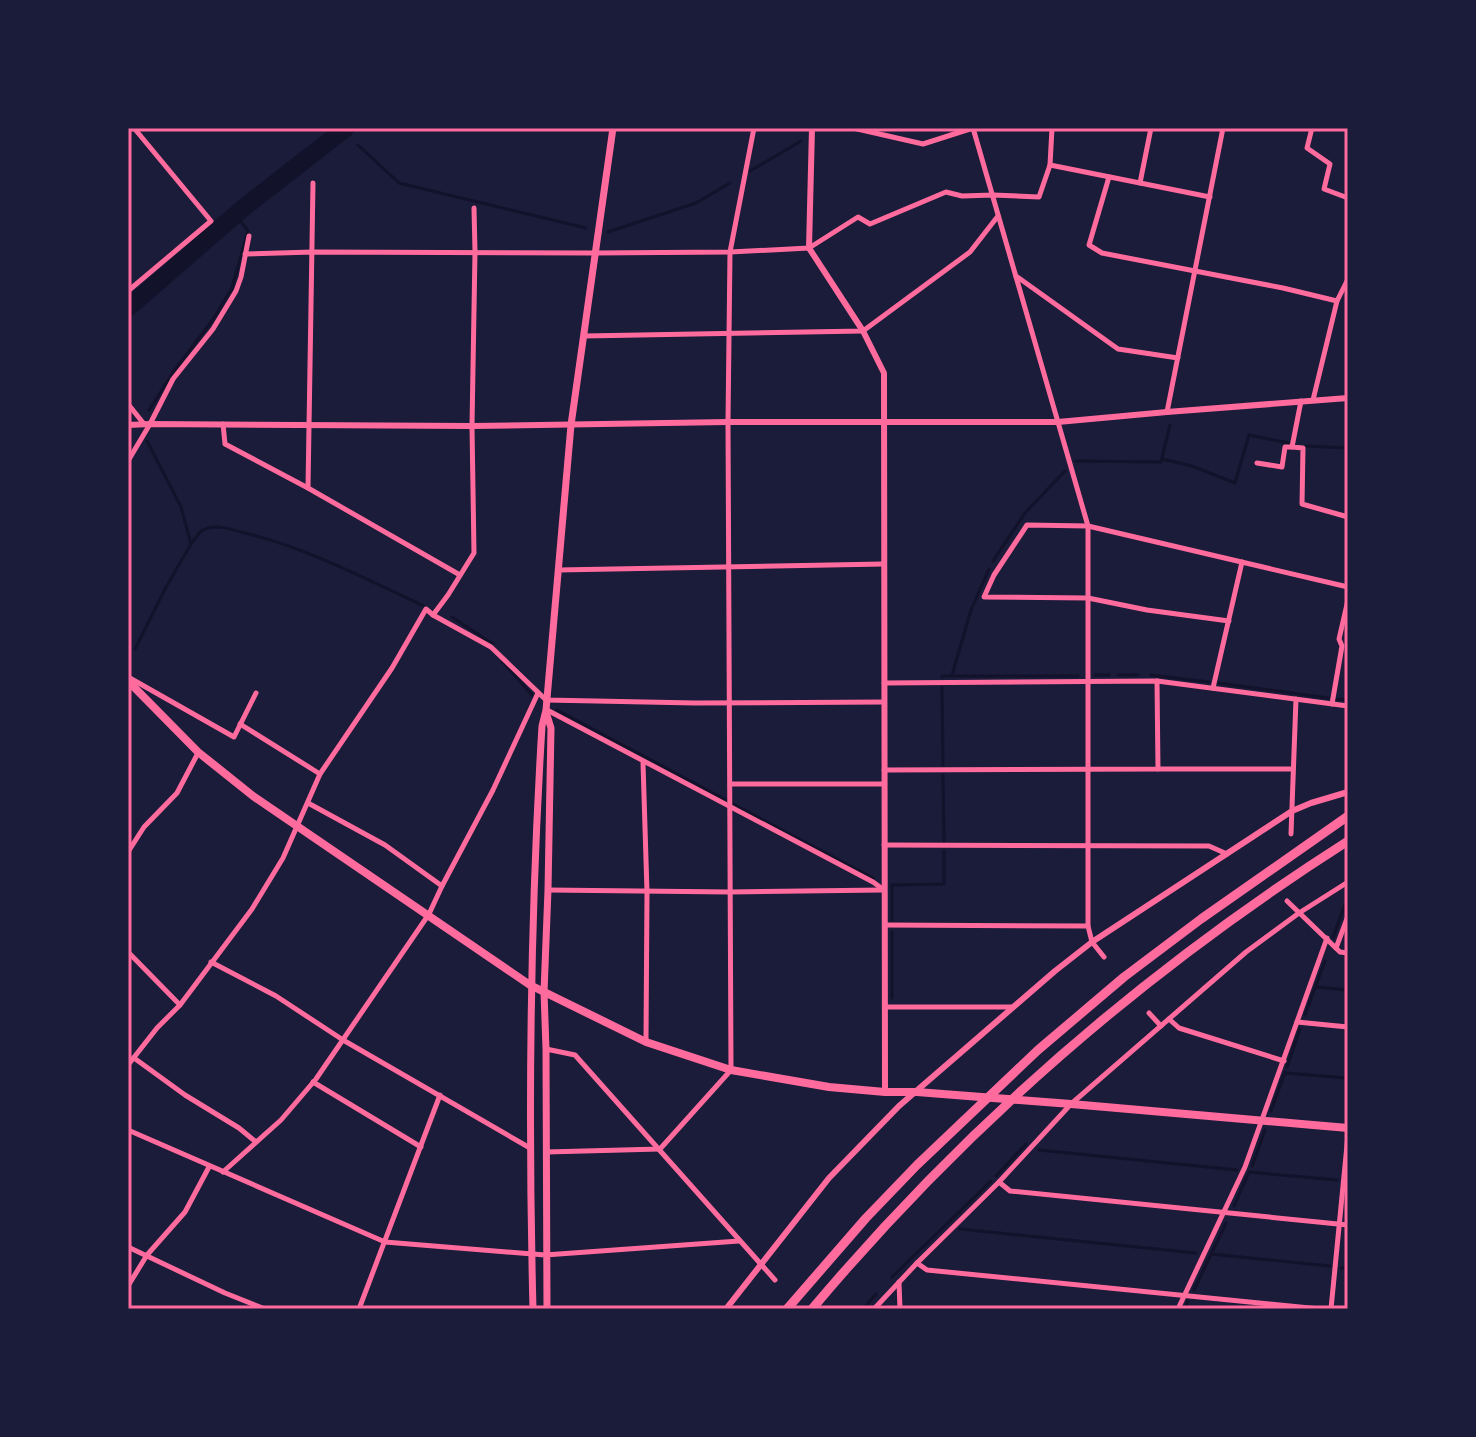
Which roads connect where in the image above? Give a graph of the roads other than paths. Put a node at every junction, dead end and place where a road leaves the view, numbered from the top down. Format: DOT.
graph roads {
  1 [pos="134,128"];
  2 [pos="613,128"];
  3 [pos="754,128"];
  4 [pos="812,128"];
  5 [pos="853,128"];
  6 [pos="1052,128"];
  7 [pos="1151,128"];
  8 [pos="1223,128"];
  9 [pos="1312,128"];
  10 [pos="1050,165"];
  11 [pos="1109,177"];
  12 [pos="313,183"];
  13 [pos="1140,183"];
  14 [pos="993,195"];
  15 [pos="1210,197"];
  16 [pos="1348,198"];
  17 [pos="474,208"];
  18 [pos="998,216"];
  19 [pos="249,236"];
  20 [pos="809,248"];
  21 [pos="313,252"];
  22 [pos="475,252"];
  23 [pos="730,252"];
  24 [pos="594,253"];
  25 [pos="245,254"];
  26 [pos="1194,270"];
  27 [pos="1015,275"];
  28 [pos="1348,279"];
  29 [pos="128,291"];
  30 [pos="1337,301"];
  31 [pos="863,331"];
  32 [pos="729,333"];
  33 [pos="583,336"];
  34 [pos="1178,358"];
  35 [pos="1348,398"];
  36 [pos="1313,400"];
  37 [pos="1301,401"];
  38 [pos="128,404"];
  39 [pos="1167,412"];
  40 [pos="728,422"];
  41 [pos="883,422"];
  42 [pos="1058,422"];
  43 [pos="147,424"];
  44 [pos="223,424"];
  45 [pos="310,424"];
  46 [pos="128,425"];
  47 [pos="571,425"];
  48 [pos="472,426"];
  49 [pos="1292,447"];
  50 [pos="128,461"];
  51 [pos="1257,463"];
  52 [pos="308,488"];
  53 [pos="1348,517"];
  54 [pos="1088,526"];
  55 [pos="1242,562"];
  56 [pos="883,564"];
  57 [pos="729,566"];
  58 [pos="558,570"];
  59 [pos="460,575"];
  60 [pos="1348,587"];
  61 [pos="1088,598"];
  62 [pos="1348,600"];
  63 [pos="433,615"];
  64 [pos="1229,621"];
  65 [pos="128,679"];
  66 [pos="1157,681"];
  67 [pos="1088,682"];
  68 [pos="884,683"];
  69 [pos="1213,688"];
  70 [pos="256,693"];
  71 [pos="538,693"];
  72 [pos="1296,699"];
  73 [pos="730,702"];
  74 [pos="884,702"];
  75 [pos="1332,704"];
  76 [pos="546,705"];
  77 [pos="1348,706"];
  78 [pos="240,724"];
  79 [pos="198,752"];
  80 [pos="643,762"];
  81 [pos="1088,769"];
  82 [pos="1158,769"];
  83 [pos="1293,769"];
  84 [pos="884,770"];
  85 [pos="320,774"];
  86 [pos="730,784"];
  87 [pos="884,784"];
  88 [pos="1348,792"];
  89 [pos="308,803"];
  90 [pos="730,806"];
  91 [pos="1292,811"];
  92 [pos="1348,816"];
  93 [pos="297,824"];
  94 [pos="1291,834"];
  95 [pos="1348,841"];
  96 [pos="884,845"];
  97 [pos="1088,845"];
  98 [pos="128,852"];
  99 [pos="1227,854"];
  100 [pos="1348,882"];
  101 [pos="442,886"];
  102 [pos="548,890"];
  103 [pos="884,890"];
  104 [pos="647,892"];
  105 [pos="730,892"];
  106 [pos="1287,901"];
  107 [pos="1299,913"];
  108 [pos="429,914"];
  109 [pos="1348,916"];
  110 [pos="885,925"];
  111 [pos="1088,926"];
  112 [pos="1327,938"];
  113 [pos="1092,942"];
  114 [pos="1336,948"];
  115 [pos="128,952"];
  116 [pos="1348,953"];
  117 [pos="1104,957"];
  118 [pos="211,962"];
  119 [pos="530,985"];
  120 [pos="544,992"];
  121 [pos="180,1005"];
  122 [pos="885,1007"];
  123 [pos="1012,1007"];
  124 [pos="1149,1013"];
  125 [pos="1169,1019"];
  126 [pos="1297,1022"];
  127 [pos="1161,1026"];
  128 [pos="1348,1027"];
  129 [pos="343,1040"];
  130 [pos="646,1042"];
  131 [pos="546,1049"];
  132 [pos="134,1058"];
  133 [pos="1284,1061"];
  134 [pos="128,1065"];
  135 [pos="731,1070"];
  136 [pos="313,1082"];
  137 [pos="885,1092"];
  138 [pos="917,1092"];
  139 [pos="440,1095"];
  140 [pos="1071,1104"];
  141 [pos="1262,1121"];
  142 [pos="1348,1128"];
  143 [pos="128,1130"];
  144 [pos="1348,1135"];
  145 [pos="256,1142"];
  146 [pos="421,1147"];
  147 [pos="530,1148"];
  148 [pos="660,1149"];
  149 [pos="546,1152"];
  150 [pos="209,1167"];
  151 [pos="223,1172"];
  152 [pos="999,1182"];
  153 [pos="1223,1212"];
  154 [pos="1339,1224"];
  155 [pos="1348,1225"];
  156 [pos="739,1241"];
  157 [pos="385,1242"];
  158 [pos="128,1247"];
  159 [pos="147,1255"];
  160 [pos="532,1255"];
  161 [pos="545,1255"];
  162 [pos="917,1263"];
  163 [pos="761,1264"];
  164 [pos="775,1280"];
  165 [pos="899,1282"];
  166 [pos="128,1286"];
  167 [pos="1184,1295"];
  168 [pos="265,1309"];
  169 [pos="359,1309"];
  170 [pos="533,1309"];
  171 [pos="547,1309"];
  172 [pos="726,1309"];
  173 [pos="787,1309"];
  174 [pos="812,1309"];
  175 [pos="874,1309"];
  176 [pos="900,1309"];
  177 [pos="1178,1309"];
  178 [pos="1320,1309"];
  179 [pos="1331,1309"];
  1 -- 29 [label="street"];
  2 -- 24 [label="main road"];
  3 -- 23 [label="street"];
  4 -- 20 [label="street"];
  5 -- 14 [label="street"];
  6 -- 10 [label="street"];
  7 -- 13 [label="street"];
  8 -- 15 [label="street"];
  9 -- 16 [label="street"];
  10 -- 11 [label="street"];
  10 -- 14 [label="street"];
  11 -- 13 [label="street"];
  11 -- 26 [label="street"];
  12 -- 21 [label="street"];
  13 -- 15 [label="street"];
  14 -- 18 [label="street"];
  14 -- 20 [label="street"];
  15 -- 26 [label="street"];
  17 -- 22 [label="street"];
  18 -- 27 [label="street"];
  18 -- 31 [label="street"];
  19 -- 25 [label="street"];
  20 -- 23 [label="street"];
  20 -- 31 [label="street"];
  21 -- 22 [label="street"];
  21 -- 25 [label="street"];
  21 -- 45 [label="street"];
  22 -- 24 [label="street"];
  22 -- 48 [label="street"];
  23 -- 24 [label="street"];
  23 -- 32 [label="street"];
  24 -- 33 [label="main road"];
  25 -- 43 [label="street"];
  26 -- 30 [label="street"];
  26 -- 34 [label="street"];
  27 -- 34 [label="street"];
  27 -- 42 [label="street"];
  28 -- 30 [label="street"];
  30 -- 36 [label="street"];
  31 -- 32 [label="street"];
  31 -- 41 [label="street"];
  32 -- 33 [label="street"];
  32 -- 40 [label="street"];
  33 -- 47 [label="main road"];
  34 -- 39 [label="street"];
  35 -- 36 [label="street"];
  36 -- 37 [label="street"];
  37 -- 39 [label="street"];
  37 -- 49 [label="street"];
  38 -- 43 [label="street"];
  39 -- 42 [label="street"];
  40 -- 41 [label="street"];
  40 -- 47 [label="street"];
  40 -- 57 [label="street"];
  41 -- 42 [label="street"];
  41 -- 56 [label="street"];
  42 -- 54 [label="street"];
  43 -- 44 [label="street"];
  43 -- 46 [label="street"];
  43 -- 50 [label="street"];
  44 -- 45 [label="street"];
  44 -- 52 [label="street"];
  45 -- 48 [label="street"];
  45 -- 52 [label="street"];
  47 -- 48 [label="street"];
  47 -- 58 [label="main road"];
  48 -- 59 [label="street"];
  49 -- 51 [label="street"];
  49 -- 53 [label="street"];
  52 -- 59 [label="street"];
  54 -- 55 [label="street"];
  54 -- 61 [label="street"];
  54 -- 61 [label="street"];
  55 -- 60 [label="street"];
  55 -- 64 [label="street"];
  56 -- 57 [label="street"];
  56 -- 68 [label="street"];
  57 -- 58 [label="street"];
  57 -- 73 [label="street"];
  58 -- 76 [label="main road"];
  59 -- 63 [label="street"];
  61 -- 64 [label="street"];
  61 -- 67 [label="street"];
  62 -- 75 [label="street"];
  63 -- 71 [label="street"];
  63 -- 85 [label="street"];
  64 -- 69 [label="street"];
  65 -- 78 [label="street"];
  65 -- 79 [label="highway"];
  66 -- 67 [label="street"];
  66 -- 69 [label="street"];
  66 -- 82 [label="street"];
  67 -- 68 [label="street"];
  67 -- 81 [label="street"];
  68 -- 74 [label="street"];
  69 -- 72 [label="street"];
  70 -- 78 [label="street"];
  71 -- 76 [label="street"];
  71 -- 101 [label="street"];
  72 -- 75 [label="street"];
  72 -- 83 [label="street"];
  73 -- 74 [label="street"];
  73 -- 76 [label="street"];
  73 -- 86 [label="street"];
  74 -- 84 [label="street"];
  75 -- 77 [label="street"];
  76 -- 80 [label="street"];
  76 -- 102 [label="main road"];
  76 -- 119 [label="main road"];
  78 -- 85 [label="street"];
  79 -- 93 [label="highway"];
  79 -- 98 [label="street"];
  80 -- 90 [label="street"];
  80 -- 104 [label="street"];
  81 -- 82 [label="street"];
  81 -- 84 [label="street"];
  81 -- 97 [label="street"];
  82 -- 83 [label="street"];
  83 -- 91 [label="street"];
  84 -- 87 [label="street"];
  85 -- 89 [label="street"];
  86 -- 87 [label="street"];
  86 -- 90 [label="street"];
  87 -- 96 [label="street"];
  88 -- 91 [label="street"];
  89 -- 93 [label="street"];
  89 -- 101 [label="street"];
  90 -- 103 [label="street"];
  90 -- 105 [label="street"];
  91 -- 94 [label="street"];
  91 -- 99 [label="street"];
  92 -- 173 [label="highway"];
  93 -- 108 [label="highway"];
  93 -- 118 [label="street"];
  95 -- 174 [label="highway"];
  96 -- 97 [label="street"];
  96 -- 103 [label="street"];
  97 -- 99 [label="street"];
  97 -- 111 [label="street"];
  99 -- 113 [label="street"];
  100 -- 107 [label="street"];
  101 -- 108 [label="street"];
  102 -- 104 [label="street"];
  102 -- 120 [label="main road"];
  103 -- 105 [label="street"];
  103 -- 110 [label="street"];
  104 -- 105 [label="street"];
  104 -- 130 [label="street"];
  105 -- 135 [label="street"];
  106 -- 107 [label="street"];
  107 -- 112 [label="street"];
  107 -- 125 [label="street"];
  108 -- 119 [label="highway"];
  108 -- 129 [label="street"];
  109 -- 114 [label="street"];
  110 -- 111 [label="street"];
  110 -- 122 [label="street"];
  111 -- 113 [label="street"];
  112 -- 114 [label="street"];
  112 -- 126 [label="street"];
  113 -- 117 [label="street"];
  113 -- 123 [label="street"];
  114 -- 116 [label="street"];
  115 -- 121 [label="street"];
  118 -- 121 [label="street"];
  118 -- 129 [label="street"];
  119 -- 120 [label="highway"];
  119 -- 147 [label="main road"];
  120 -- 130 [label="highway"];
  120 -- 131 [label="main road"];
  121 -- 132 [label="street"];
  122 -- 123 [label="street"];
  122 -- 137 [label="street"];
  123 -- 138 [label="street"];
  124 -- 127 [label="street"];
  125 -- 127 [label="street"];
  125 -- 133 [label="street"];
  126 -- 128 [label="street"];
  126 -- 133 [label="street"];
  127 -- 140 [label="street"];
  129 -- 136 [label="street"];
  129 -- 139 [label="street"];
  130 -- 135 [label="highway"];
  131 -- 148 [label="street"];
  131 -- 149 [label="main road"];
  132 -- 134 [label="street"];
  132 -- 145 [label="street"];
  133 -- 141 [label="street"];
  135 -- 137 [label="highway"];
  135 -- 148 [label="street"];
  136 -- 145 [label="street"];
  136 -- 146 [label="street"];
  137 -- 138 [label="highway"];
  138 -- 140 [label="highway"];
  138 -- 163 [label="street"];
  139 -- 146 [label="street"];
  139 -- 147 [label="street"];
  140 -- 141 [label="highway"];
  140 -- 152 [label="street"];
  141 -- 142 [label="highway"];
  141 -- 153 [label="street"];
  143 -- 150 [label="street"];
  144 -- 154 [label="street"];
  145 -- 151 [label="street"];
  146 -- 157 [label="street"];
  147 -- 160 [label="main road"];
  148 -- 149 [label="street"];
  148 -- 156 [label="street"];
  149 -- 161 [label="main road"];
  150 -- 151 [label="street"];
  150 -- 159 [label="street"];
  151 -- 157 [label="street"];
  152 -- 153 [label="street"];
  152 -- 162 [label="street"];
  153 -- 154 [label="street"];
  153 -- 167 [label="street"];
  154 -- 155 [label="street"];
  154 -- 179 [label="street"];
  156 -- 161 [label="street"];
  156 -- 163 [label="street"];
  157 -- 160 [label="street"];
  157 -- 169 [label="street"];
  158 -- 159 [label="street"];
  159 -- 166 [label="street"];
  159 -- 168 [label="street"];
  160 -- 161 [label="street"];
  160 -- 170 [label="main road"];
  161 -- 171 [label="main road"];
  162 -- 165 [label="street"];
  162 -- 167 [label="street"];
  163 -- 164 [label="street"];
  163 -- 172 [label="street"];
  165 -- 175 [label="street"];
  165 -- 176 [label="street"];
  167 -- 177 [label="street"];
  167 -- 178 [label="street"];
}
